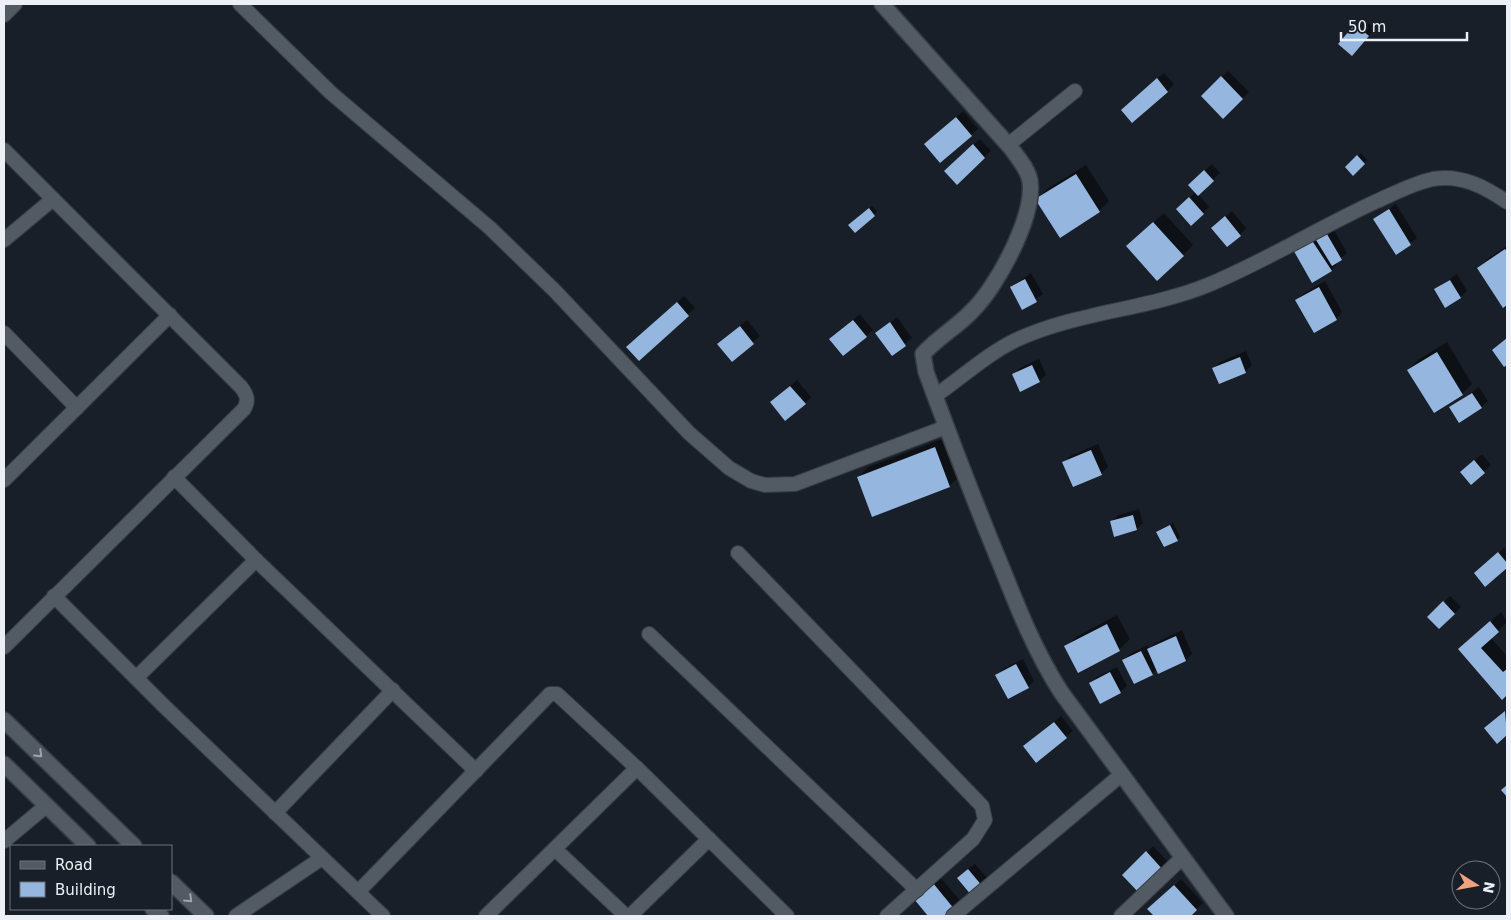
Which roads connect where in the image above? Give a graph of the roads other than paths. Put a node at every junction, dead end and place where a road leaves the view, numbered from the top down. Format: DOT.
graph roads {
  1 [pos="15,4"];
  2 [pos="240,4"];
  3 [pos="882,4"];
  4 [pos="4,15"];
  5 [pos="1075,91"];
  6 [pos="1008,145"];
  7 [pos="4,150"];
  8 [pos="53,200"];
  9 [pos="1507,202"];
  10 [pos="4,240"];
  11 [pos="170,315"];
  12 [pos="4,333"];
  13 [pos="935,396"];
  14 [pos="77,408"];
  15 [pos="946,427"];
  16 [pos="174,477"];
  17 [pos="4,480"];
  18 [pos="738,553"];
  19 [pos="256,560"];
  20 [pos="54,596"];
  21 [pos="649,634"];
  22 [pos="4,647"];
  23 [pos="136,678"];
  24 [pos="392,690"];
  25 [pos="4,720"];
  26 [pos="4,764"];
  27 [pos="637,768"];
  28 [pos="476,771"];
  29 [pos="1121,774"];
  30 [pos="46,806"];
  31 [pos="275,813"];
  32 [pos="709,839"];
  33 [pos="4,841"];
  34 [pos="87,845"];
  35 [pos="133,845"];
  36 [pos="555,849"];
  37 [pos="322,858"];
  38 [pos="1182,858"];
  39 [pos="172,883"];
  40 [pos="917,890"];
  41 [pos="358,892"];
  42 [pos="206,916"];
  43 [pos="236,916"];
  44 [pos="383,916"];
  45 [pos="486,916"];
  46 [pos="626,916"];
  47 [pos="630,916"];
  48 [pos="787,916"];
  49 [pos="887,916"];
  50 [pos="953,916"];
  51 [pos="1121,916"];
  52 [pos="1226,916"];
  1 -- 4 [label="street"];
  2 -- 15 [label="street"];
  3 -- 6 [label="street"];
  5 -- 6 [label="street"];
  6 -- 13 [label="street"];
  7 -- 8 [label="street"];
  8 -- 10 [label="street"];
  8 -- 11 [label="street"];
  9 -- 13 [label="street"];
  11 -- 14 [label="street"];
  11 -- 16 [label="street"];
  12 -- 14 [label="street"];
  13 -- 15 [label="street"];
  14 -- 17 [label="street"];
  15 -- 29 [label="street"];
  16 -- 19 [label="street"];
  16 -- 20 [label="street"];
  18 -- 40 [label="street"];
  19 -- 23 [label="street"];
  19 -- 24 [label="street"];
  20 -- 22 [label="street"];
  20 -- 23 [label="street"];
  21 -- 40 [label="street"];
  23 -- 31 [label="street"];
  24 -- 28 [label="street"];
  24 -- 31 [label="street"];
  25 -- 35 [label="street, one-way"];
  26 -- 30 [label="street"];
  27 -- 28 [label="street"];
  27 -- 32 [label="street"];
  27 -- 36 [label="street"];
  28 -- 41 [label="street"];
  29 -- 38 [label="street"];
  29 -- 50 [label="street"];
  30 -- 33 [label="street"];
  30 -- 34 [label="street"];
  31 -- 37 [label="street"];
  32 -- 47 [label="street"];
  32 -- 48 [label="street"];
  36 -- 45 [label="street"];
  36 -- 46 [label="street"];
  37 -- 41 [label="street"];
  37 -- 43 [label="street"];
  38 -- 51 [label="street"];
  38 -- 52 [label="street"];
  39 -- 42 [label="street, one-way"];
  40 -- 49 [label="street"];
  41 -- 44 [label="street"];
}
